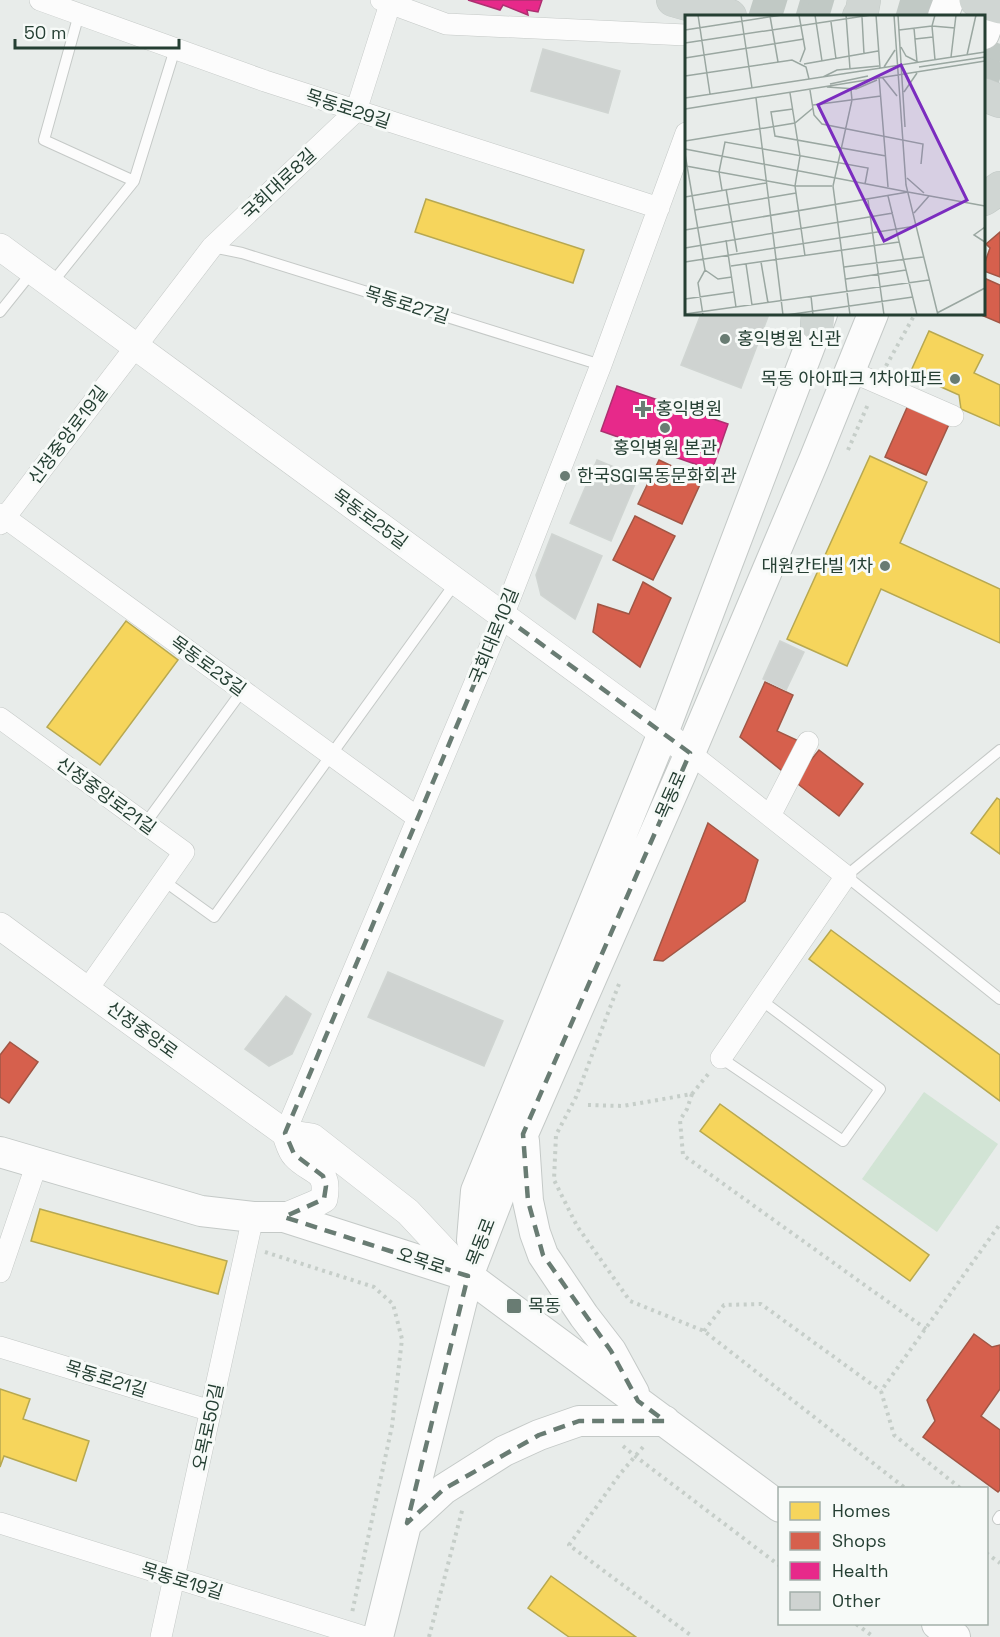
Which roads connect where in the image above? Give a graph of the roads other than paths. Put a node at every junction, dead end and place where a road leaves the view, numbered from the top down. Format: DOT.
graph roads {
  1 [pos="40,0"];
  2 [pos="673,0"];
  3 [pos="864,0"];
  4 [pos="949,0"];
  5 [pos="386,2"];
  6 [pos="79,14"];
  7 [pos="726,15"];
  8 [pos="860,15"];
  9 [pos="943,15"];
  10 [pos="685,35"];
  11 [pos="176,49"];
  12 [pos="985,95"];
  13 [pos="1000,101"];
  14 [pos="356,111"];
  15 [pos="685,138"];
  16 [pos="134,181"];
  17 [pos="1000,188"];
  18 [pos="985,198"];
  19 [pos="659,208"];
  20 [pos="0,247"];
  21 [pos="212,247"];
  22 [pos="41,278"];
  23 [pos="0,312"];
  24 [pos="873,315"];
  25 [pos="819,317"];
  26 [pos="135,347"];
  27 [pos="601,365"];
  28 [pos="850,371"];
  29 [pos="953,416"];
  30 [pos="2,518"];
  31 [pos="456,582"];
  32 [pos="503,616"];
  33 [pos="242,691"];
  34 [pos="0,718"];
  35 [pos="663,733"];
  36 [pos="808,742"];
  37 [pos="1000,750"];
  38 [pos="690,753"];
  39 [pos="331,756"];
  40 [pos="770,816"];
  41 [pos="417,818"];
  42 [pos="145,824"];
  43 [pos="846,876"];
  44 [pos="164,881"];
  45 [pos="0,926"];
  46 [pos="87,990"];
  47 [pos="1000,999"];
  48 [pos="761,1000"];
  49 [pos="721,1058"];
  50 [pos="285,1133"];
  51 [pos="523,1134"];
  52 [pos="0,1152"];
  53 [pos="37,1163"];
  54 [pos="253,1217"];
  55 [pos="284,1217"];
  56 [pos="0,1272"];
  57 [pos="468,1276"];
  58 [pos="0,1347"];
  59 [pos="638,1401"];
  60 [pos="211,1411"];
  61 [pos="665,1421"];
  62 [pos="778,1506"];
  63 [pos="0,1523"];
  64 [pos="407,1524"];
  65 [pos="174,1579"];
  66 [pos="940,1625"];
  67 [pos="356,1634"];
  68 [pos="161,1637"];
  69 [pos="378,1637"];
  70 [pos="955,1637"];
  1 -- 6 [label="street, 목동로29길"];
  2 -- 7 [label="main road"];
  3 -- 8 [label="main road"];
  4 -- 9 [label="main road"];
  5 -- 10 [label="street"];
  5 -- 14 [label="street, 국회대로8길"];
  6 -- 11 [label="street, 목동로29길"];
  6 -- 16 [label="lane"];
  11 -- 14 [label="street, 목동로29길"];
  11 -- 16 [label="lane"];
  12 -- 13 [label="main road"];
  14 -- 19 [label="street, 목동로29길"];
  14 -- 21 [label="street, 국회대로8길"];
  15 -- 19 [label="street, 국회대로10길"];
  16 -- 22 [label="lane"];
  17 -- 18 [label="main road"];
  19 -- 27 [label="street, 국회대로10길"];
  20 -- 22 [label="street, 목동로25길"];
  21 -- 26 [label="street, 국회대로8길"];
  21 -- 27 [label="lane, 목동로27길"];
  22 -- 23 [label="lane"];
  22 -- 26 [label="street, 목동로25길"];
  24 -- 28 [label="main road, 목동로"];
  25 -- 35 [label="main road, 목동로"];
  26 -- 30 [label="street, 신정중앙로19길"];
  26 -- 31 [label="street, 목동로25길"];
  27 -- 32 [label="street, 국회대로10길"];
  28 -- 29 [label="street"];
  28 -- 38 [label="main road, 목동로"];
  30 -- 33 [label="street, 목동로23길"];
  31 -- 32 [label="street, 목동로25길"];
  31 -- 39 [label="lane"];
  32 -- 35 [label="street, 목동로25길"];
  32 -- 41 [label="street, 국회대로10길"];
  33 -- 39 [label="street, 목동로23길"];
  33 -- 42 [label="lane"];
  34 -- 42 [label="street, 신정중앙로21길"];
  35 -- 38 [label="street, 목동로25길"];
  35 -- 57 [label="main road, 목동로"];
  36 -- 40 [label="street"];
  37 -- 43 [label="lane"];
  38 -- 40 [label="street"];
  38 -- 51 [label="main road, 목동로"];
  39 -- 41 [label="street, 목동로23길"];
  39 -- 44 [label="lane"];
  40 -- 43 [label="street"];
  41 -- 50 [label="street, 국회대로10길"];
  42 -- 44 [label="street, 신정중앙로21길"];
  43 -- 47 [label="lane"];
  43 -- 48 [label="street"];
  44 -- 46 [label="street, 신정중앙로21길"];
  45 -- 46 [label="street, 신정중앙로"];
  46 -- 50 [label="street, 신정중앙로"];
  48 -- 49 [label="street"];
  48 -- 49 [label="lane"];
  50 -- 55 [label="street, 신정중앙로"];
  50 -- 57 [label="street, 신정중앙로"];
  51 -- 57 [label="main road, 목동로"];
  51 -- 59 [label="main road"];
  52 -- 53 [label="main road, 오목로"];
  53 -- 54 [label="main road, 오목로"];
  53 -- 56 [label="street"];
  54 -- 55 [label="main road, 오목로"];
  54 -- 60 [label="street, 오목로50길"];
  55 -- 57 [label="main road, 오목로"];
  57 -- 59 [label="main road, 오목로"];
  57 -- 64 [label="main road, 목동로"];
  58 -- 60 [label="street, 목동로21길"];
  59 -- 61 [label="main road, 오목로"];
  60 -- 65 [label="street, 오목로50길"];
  61 -- 62 [label="main road, 오목로"];
  61 -- 64 [label="main road"];
  63 -- 65 [label="street, 목동로19길"];
  64 -- 69 [label="main road, 목동로"];
  65 -- 67 [label="street, 목동로19길"];
  65 -- 68 [label="street, 오목로50길"];
  66 -- 70 [label="main road"];
}
